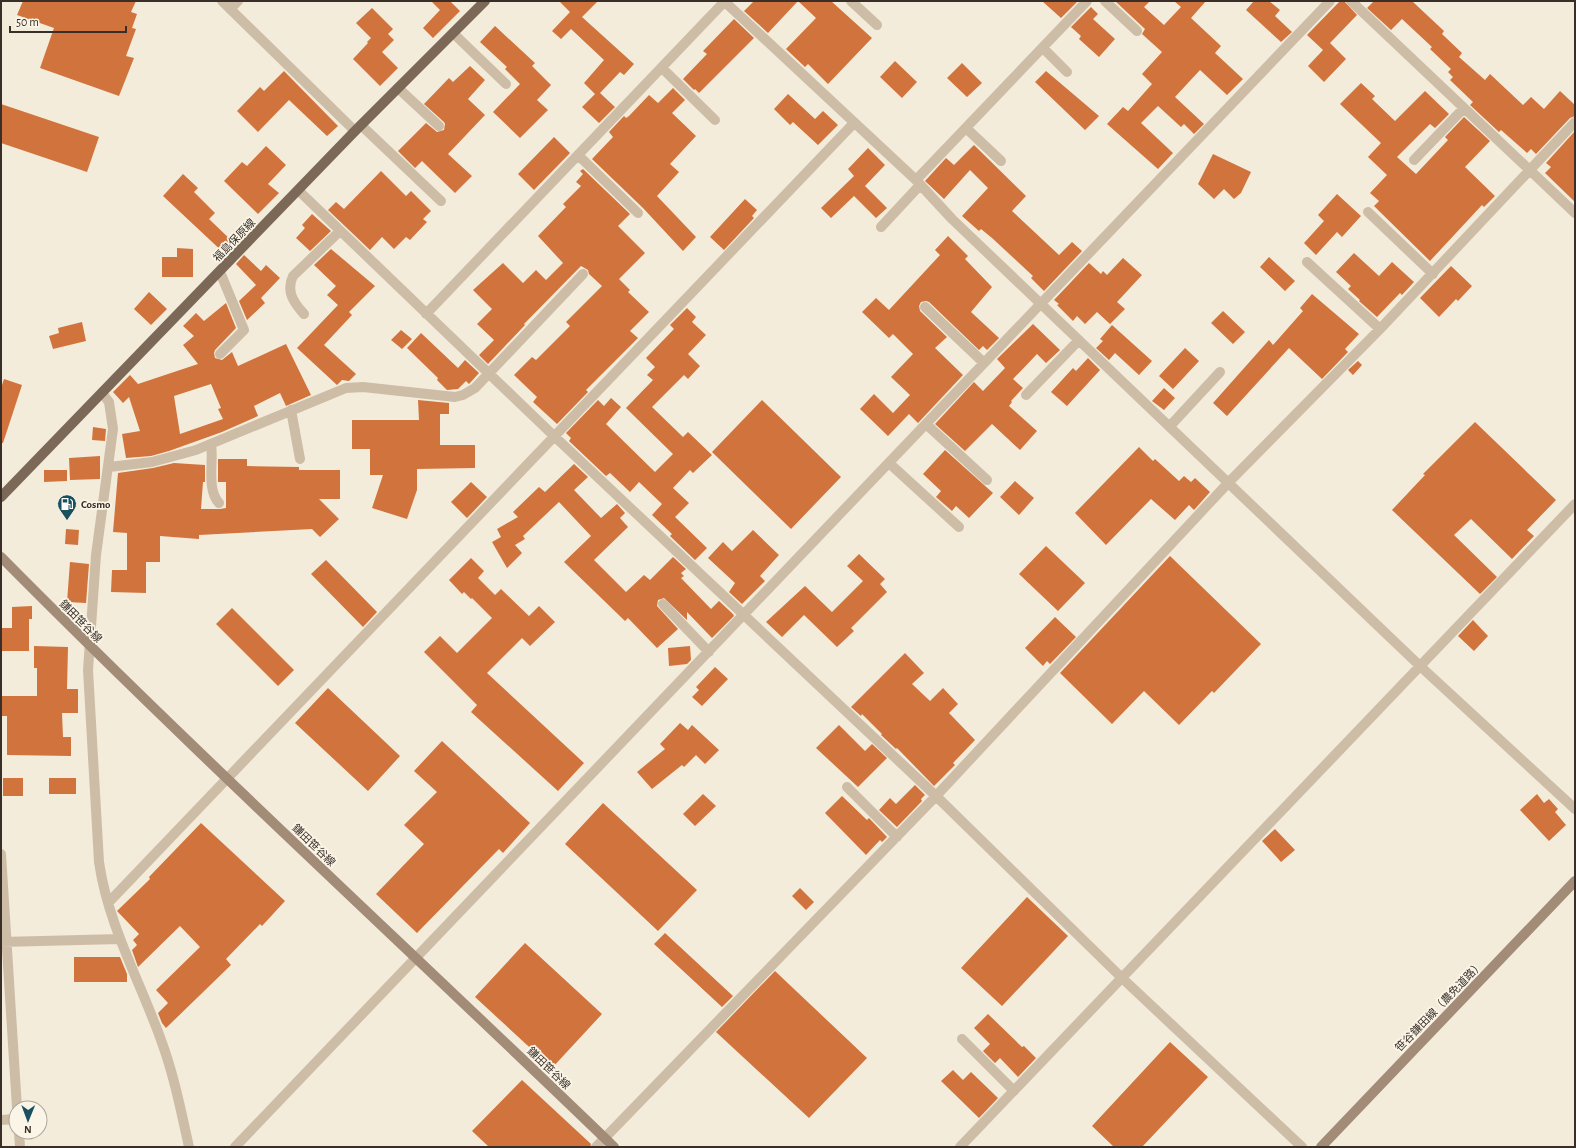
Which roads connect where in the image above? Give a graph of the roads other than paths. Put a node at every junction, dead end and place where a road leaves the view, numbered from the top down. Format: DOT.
graph roads {
  1 [pos="222,1"];
  2 [pos="238,1"];
  3 [pos="485,1"];
  4 [pos="725,1"];
  5 [pos="851,1"];
  6 [pos="1088,1"];
  7 [pos="1106,1"];
  8 [pos="1330,1"];
  9 [pos="1351,1"];
  10 [pos="230,9"];
  11 [pos="877,25"];
  12 [pos="1137,31"];
  13 [pos="453,33"];
  14 [pos="1043,48"];
  15 [pos="662,68"];
  16 [pos="1067,72"];
  17 [pos="506,84"];
  18 [pos="398,88"];
  19 [pos="1464,108"];
  20 [pos="715,120"];
  21 [pos="1575,122"];
  22 [pos="854,123"];
  23 [pos="439,126"];
  24 [pos="358,128"];
  25 [pos="966,128"];
  26 [pos="579,156"];
  27 [pos="1414,160"];
  28 [pos="1001,161"];
  29 [pos="1529,169"];
  30 [pos="918,183"];
  31 [pos="299,191"];
  32 [pos="441,201"];
  33 [pos="638,212"];
  34 [pos="1368,212"];
  35 [pos="1575,213"];
  36 [pos="881,227"];
  37 [pos="340,231"];
  38 [pos="1307,262"];
  39 [pos="220,272"];
  40 [pos="583,274"];
  41 [pos="1432,274"];
  42 [pos="1041,304"];
  43 [pos="925,307"];
  44 [pos="304,314"];
  45 [pos="426,314"];
  46 [pos="1380,329"];
  47 [pos="1079,340"];
  48 [pos="220,354"];
  49 [pos="984,363"];
  50 [pos="1220,372"];
  51 [pos="488,373"];
  52 [pos="102,393"];
  53 [pos="1026,396"];
  54 [pos="291,410"];
  55 [pos="926,424"];
  56 [pos="1170,426"];
  57 [pos="554,436"];
  58 [pos="211,444"];
  59 [pos="300,459"];
  60 [pos="889,464"];
  61 [pos="109,467"];
  62 [pos="987,480"];
  63 [pos="1230,482"];
  64 [pos="1,497"];
  65 [pos="220,503"];
  66 [pos="1575,504"];
  67 [pos="959,527"];
  68 [pos="1,557"];
  69 [pos="663,604"];
  70 [pos="744,616"];
  71 [pos="90,647"];
  72 [pos="709,652"];
  73 [pos="1420,666"];
  74 [pos="226,778"];
  75 [pos="847,787"];
  76 [pos="936,796"];
  77 [pos="1575,809"];
  78 [pos="897,837"];
  79 [pos="1,854"];
  80 [pos="1575,881"];
  81 [pos="109,902"];
  82 [pos="120,939"];
  83 [pos="4,942"];
  84 [pos="415,958"];
  85 [pos="1122,978"];
  86 [pos="962,1039"];
  87 [pos="1014,1091"];
  88 [pos="16,1100"];
  89 [pos="605,1138"];
  90 [pos="189,1147"];
  91 [pos="235,1147"];
  92 [pos="596,1147"];
  93 [pos="614,1147"];
  94 [pos="960,1147"];
  95 [pos="1302,1147"];
  96 [pos="1320,1147"];
  1 -- 10 [label="street"];
  2 -- 10 [label="street"];
  3 -- 13 [label="main road, 福島保原線"];
  4 -- 15 [label="street"];
  4 -- 22 [label="street"];
  5 -- 11 [label="street"];
  6 -- 14 [label="street"];
  7 -- 12 [label="street"];
  8 -- 42 [label="street"];
  9 -- 19 [label="street"];
  10 -- 24 [label="street"];
  13 -- 17 [label="street"];
  13 -- 18 [label="main road, 福島保原線"];
  14 -- 16 [label="street"];
  14 -- 25 [label="street"];
  15 -- 20 [label="street"];
  15 -- 26 [label="street"];
  18 -- 23 [label="street"];
  18 -- 24 [label="main road, 福島保原線"];
  19 -- 27 [label="street"];
  19 -- 29 [label="street"];
  21 -- 29 [label="street"];
  22 -- 30 [label="street"];
  22 -- 57 [label="street"];
  24 -- 31 [label="main road, 福島保原線"];
  24 -- 32 [label="street"];
  25 -- 28 [label="street"];
  25 -- 30 [label="street"];
  26 -- 33 [label="street"];
  26 -- 45 [label="street"];
  29 -- 35 [label="street"];
  29 -- 41 [label="street"];
  30 -- 36 [label="street"];
  30 -- 42 [label="street"];
  31 -- 37 [label="street"];
  31 -- 39 [label="main road, 福島保原線"];
  34 -- 41 [label="street"];
  37 -- 44 [label="street"];
  37 -- 45 [label="street"];
  38 -- 46 [label="street"];
  39 -- 48 [label="street"];
  39 -- 52 [label="main road, 福島保原線"];
  40 -- 51 [label="street"];
  41 -- 46 [label="street"];
  42 -- 47 [label="street"];
  42 -- 49 [label="street"];
  43 -- 49 [label="street"];
  45 -- 51 [label="street"];
  46 -- 63 [label="street"];
  47 -- 53 [label="street"];
  47 -- 56 [label="street"];
  49 -- 55 [label="street"];
  50 -- 56 [label="street"];
  51 -- 54 [label="street"];
  51 -- 57 [label="street"];
  52 -- 61 [label="street"];
  52 -- 64 [label="main road, 福島保原線"];
  54 -- 58 [label="street"];
  54 -- 59 [label="street"];
  55 -- 60 [label="street"];
  55 -- 62 [label="street"];
  56 -- 63 [label="street"];
  57 -- 70 [label="street"];
  57 -- 74 [label="street"];
  58 -- 61 [label="street"];
  58 -- 65 [label="street"];
  60 -- 67 [label="street"];
  60 -- 70 [label="street"];
  61 -- 71 [label="street"];
  63 -- 73 [label="street"];
  63 -- 76 [label="street"];
  66 -- 73 [label="street"];
  68 -- 71 [label="street, 鎌田笹谷線"];
  69 -- 72 [label="street"];
  70 -- 72 [label="street"];
  70 -- 76 [label="street"];
  71 -- 74 [label="street, 鎌田笹谷線"];
  71 -- 81 [label="street"];
  72 -- 84 [label="street"];
  73 -- 77 [label="street"];
  73 -- 85 [label="street"];
  74 -- 81 [label="street"];
  74 -- 84 [label="street, 鎌田笹谷線"];
  75 -- 78 [label="street"];
  76 -- 78 [label="street"];
  76 -- 85 [label="street"];
  78 -- 89 [label="street"];
  79 -- 83 [label="street"];
  80 -- 96 [label="street, 笹谷鎌田線（農免道路）"];
  81 -- 82 [label="street"];
  82 -- 83 [label="street"];
  82 -- 90 [label="street"];
  83 -- 88 [label="street"];
  84 -- 89 [label="street, 鎌田笹谷線"];
  84 -- 91 [label="street"];
  85 -- 87 [label="street"];
  85 -- 95 [label="street"];
  86 -- 87 [label="street"];
  87 -- 94 [label="street"];
  89 -- 92 [label="street"];
  89 -- 93 [label="street, 鎌田笹谷線"];
}
